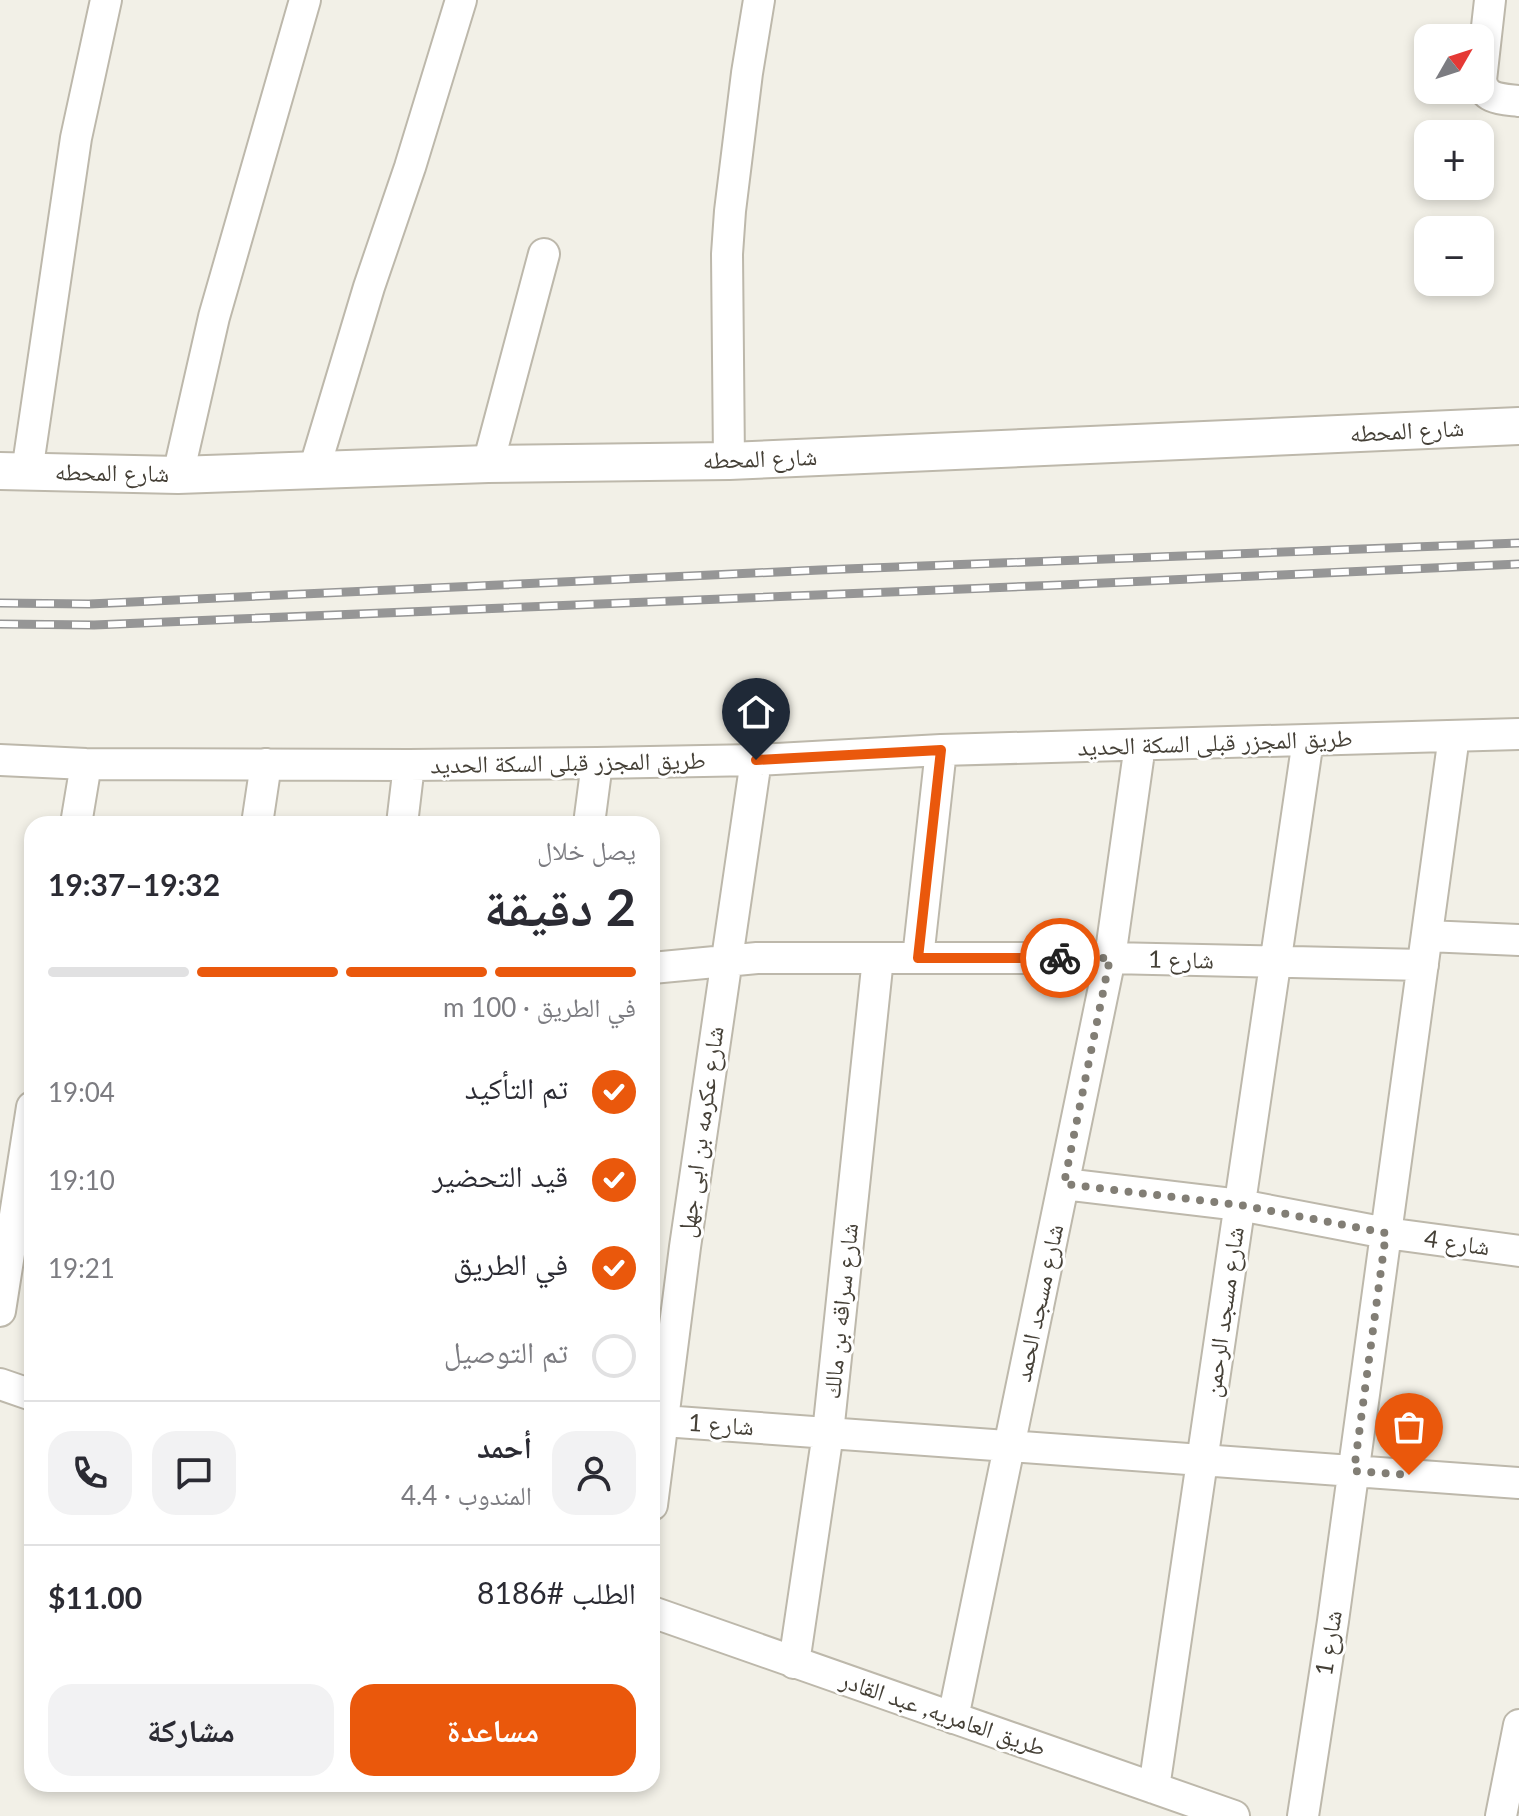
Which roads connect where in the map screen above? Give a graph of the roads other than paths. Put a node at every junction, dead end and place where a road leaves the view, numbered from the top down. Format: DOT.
graph roads {
  1 [pos="106,0"];
  2 [pos="305,0"];
  3 [pos="461,0"];
  4 [pos="759,0"];
  5 [pos="1490,0"];
  6 [pos="1519,101"];
  7 [pos="544,254"];
  8 [pos="1519,426"];
  9 [pos="729,461"];
  10 [pos="488,464"];
  11 [pos="314,470"];
  12 [pos="13,472"];
  13 [pos="178,475"];
  14 [pos="1519,734"];
  15 [pos="1454,736"];
  16 [pos="1308,740"];
  17 [pos="1140,745"];
  18 [pos="941,750"];
  19 [pos="0,760"];
  20 [pos="756,760"];
  21 [pos="597,763"];
  22 [pos="86,764"];
  23 [pos="266,764"];
  24 [pos="409,765"];
  25 [pos="77,816"];
  26 [pos="258,816"];
  27 [pos="403,816"];
  28 [pos="590,816"];
  29 [pos="1519,940"];
  30 [pos="1425,951"];
  31 [pos="878,958"];
  32 [pos="918,958"];
  33 [pos="1110,958"];
  34 [pos="725,962"];
  35 [pos="1275,962"];
  36 [pos="660,967"];
  37 [pos="24,1158"];
  38 [pos="1064,1184"];
  39 [pos="1240,1205"];
  40 [pos="1386,1233"];
  41 [pos="1519,1251"];
  42 [pos="0,1311"];
  43 [pos="0,1384"];
  44 [pos="24,1392"];
  45 [pos="663,1421"];
  46 [pos="828,1433"];
  47 [pos="660,1444"];
  48 [pos="1009,1446"];
  49 [pos="1202,1460"];
  50 [pos="1354,1471"];
  51 [pos="1519,1483"];
  52 [pos="660,1615"];
  53 [pos="794,1663"];
  54 [pos="953,1718"];
  55 [pos="1519,1725"];
  56 [pos="1154,1788"];
  57 [pos="1234,1816"];
  58 [pos="1303,1816"];
  59 [pos="1501,1816"];
  1 -- 12 [label="street"];
  2 -- 13 [label="street"];
  3 -- 11 [label="street"];
  4 -- 9 [label="street"];
  5 -- 6 [label="street"];
  7 -- 10 [label="street"];
  8 -- 9 [label="street, شارع المحطه"];
  9 -- 10 [label="street, شارع المحطه"];
  10 -- 11 [label="street, شارع المحطه"];
  11 -- 13 [label="street, شارع المحطه"];
  12 -- 13 [label="street, شارع المحطه"];
  14 -- 15 [label="street, طريق المجزر قبلى السكة الحديد"];
  15 -- 16 [label="street, طريق المجزر قبلى السكة الحديد"];
  15 -- 30 [label="street, شارع 1"];
  16 -- 17 [label="street, طريق المجزر قبلى السكة الحديد"];
  16 -- 35 [label="street, شارع مسجد الرحمن"];
  17 -- 18 [label="street, طريق المجزر قبلى السكة الحديد"];
  17 -- 33 [label="street, شارع مسجد الحمد"];
  18 -- 20 [label="street, طريق المجزر قبلى السكة الحديد"];
  18 -- 32 [label="street"];
  19 -- 22 [label="street, طريق المجزر قبلى السكة الحديد"];
  20 -- 21 [label="street, طريق المجزر قبلى السكة الحديد"];
  20 -- 34 [label="street, شارع عكرمه بن ابى جهل"];
  21 -- 24 [label="street, طريق المجزر قبلى السكة الحديد"];
  21 -- 28 [label="street"];
  22 -- 23 [label="street, طريق المجزر قبلى السكة الحديد"];
  22 -- 25 [label="street"];
  23 -- 24 [label="street, طريق المجزر قبلى السكة الحديد"];
  23 -- 26 [label="street"];
  24 -- 27 [label="street"];
  29 -- 30 [label="street"];
  30 -- 35 [label="street, شارع 1"];
  30 -- 40 [label="street, شارع 1"];
  31 -- 32 [label="street, شارع 1"];
  31 -- 34 [label="street, شارع 1"];
  31 -- 46 [label="street, شارع سراقه بن مالك"];
  32 -- 33 [label="street, شارع 1"];
  33 -- 35 [label="street, شارع 1"];
  33 -- 38 [label="street, شارع مسجد الحمد"];
  34 -- 36 [label="street, شارع 1"];
  34 -- 45 [label="street, شارع عكرمه بن ابى جهل"];
  35 -- 39 [label="street, شارع مسجد الرحمن"];
  37 -- 42 [label="street"];
  38 -- 39 [label="street, شارع 4"];
  38 -- 48 [label="street, شارع مسجد الحمد"];
  39 -- 40 [label="street, شارع 4"];
  39 -- 49 [label="street, شارع مسجد الرحمن"];
  40 -- 41 [label="street, شارع 4"];
  40 -- 50 [label="street, شارع 1"];
  43 -- 44 [label="street"];
  45 -- 46 [label="street, شارع 1"];
  45 -- 47 [label="street, شارع عكرمه بن ابى جهل"];
  46 -- 48 [label="street, شارع 1"];
  46 -- 53 [label="street, شارع سراقه بن مالك"];
  48 -- 49 [label="street, شارع 1"];
  48 -- 54 [label="street, شارع مسجد الحمد"];
  49 -- 50 [label="street, شارع 1"];
  49 -- 56 [label="street, شارع مسجد الرحمن"];
  50 -- 51 [label="street, شارع 1"];
  50 -- 58 [label="street, شارع 1"];
  52 -- 53 [label="street, طريق العامريه, عبد القادر"];
  53 -- 54 [label="street, طريق العامريه, عبد القادر"];
  54 -- 56 [label="street, طريق العامريه, عبد القادر"];
  55 -- 59 [label="street"];
  56 -- 57 [label="street, طريق العامريه, عبد القادر"];
}
